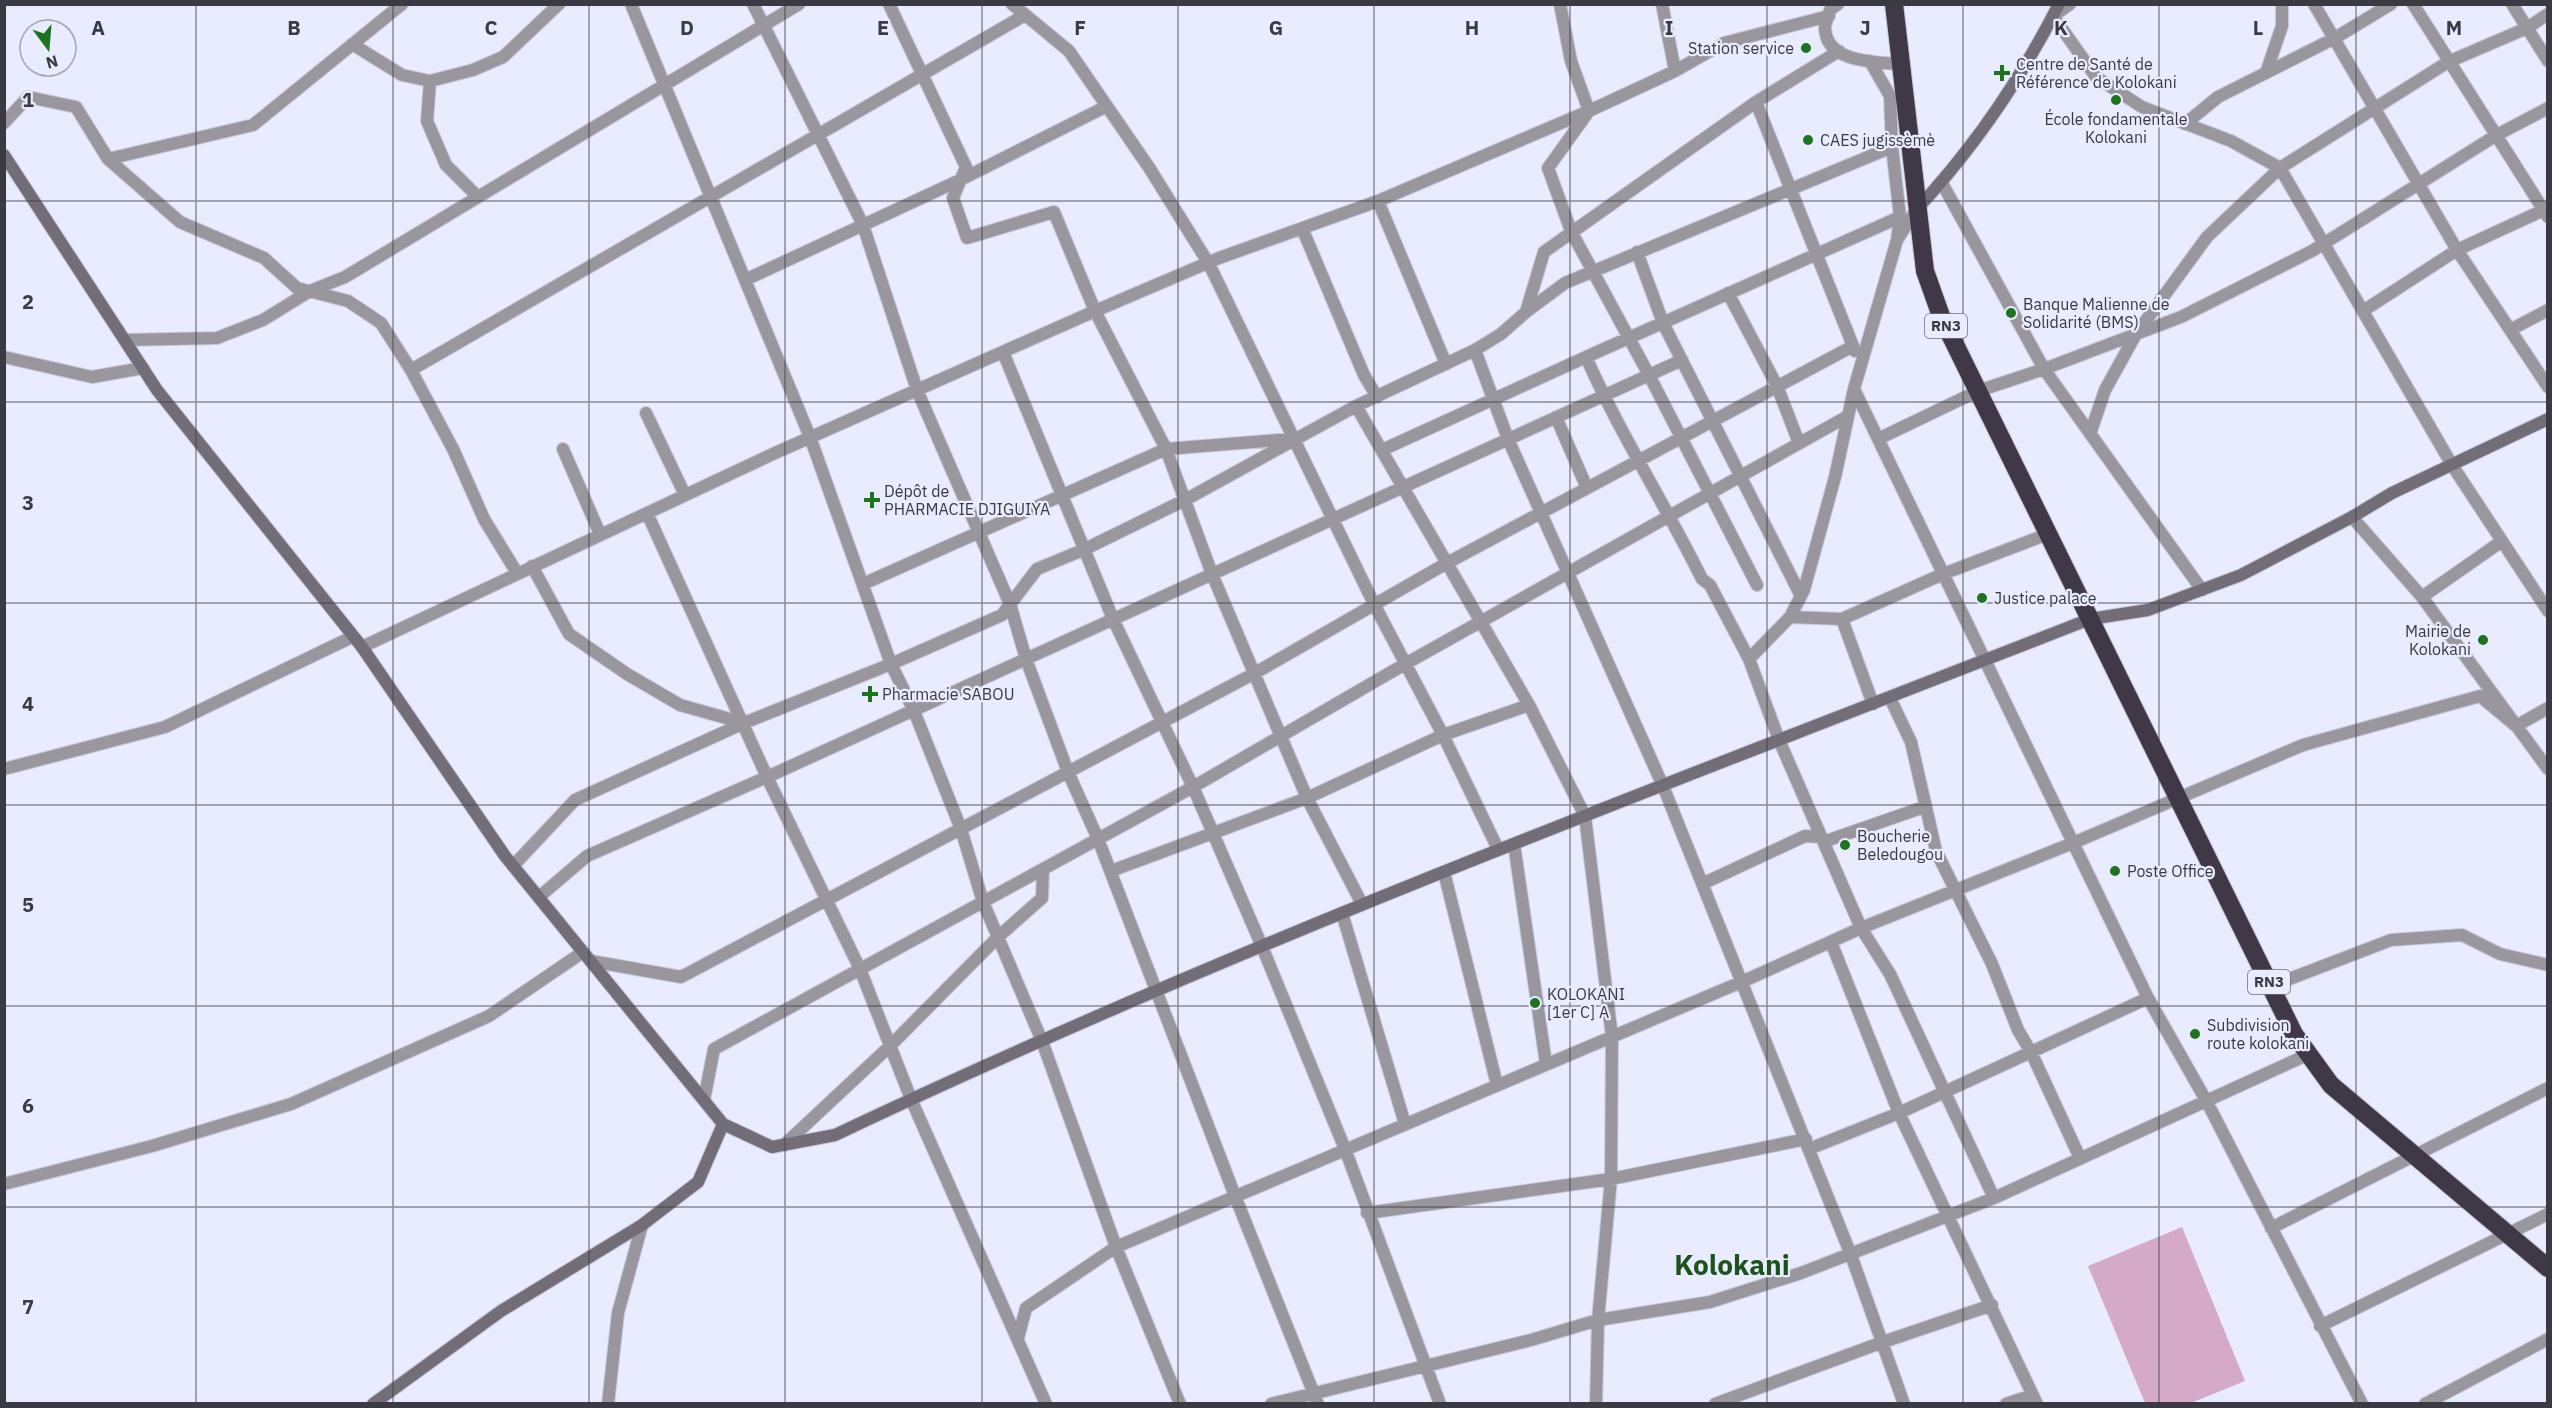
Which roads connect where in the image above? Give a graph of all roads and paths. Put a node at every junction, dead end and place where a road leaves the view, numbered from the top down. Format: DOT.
graph roads {
  1 [pos="402,4"];
  2 [pos="559,4"];
  3 [pos="631,4"];
  4 [pos="753,4"];
  5 [pos="799,4"];
  6 [pos="889,4"];
  7 [pos="1012,4"];
  8 [pos="1560,4"];
  9 [pos="1662,4"];
  10 [pos="1838,4"];
  11 [pos="1894,4"];
  12 [pos="2058,4"];
  13 [pos="2070,4"];
  14 [pos="2282,4"];
  15 [pos="2314,4"];
  16 [pos="2391,4"];
  17 [pos="2413,4"];
  18 [pos="2512,4"];
  19 [pos="2547,14"];
  20 [pos="1025,15"];
  21 [pos="1828,16"];
  22 [pos="2053,16"];
  23 [pos="763,26"];
  24 [pos="2527,28"];
  25 [pos="2335,38"];
  26 [pos="352,44"];
  27 [pos="1839,51"];
  28 [pos="1870,61"];
  29 [pos="2547,61"];
  30 [pos="2448,62"];
  31 [pos="1900,64"];
  32 [pos="1675,71"];
  33 [pos="2266,73"];
  34 [pos="923,76"];
  35 [pos="430,81"];
  36 [pos="664,84"];
  37 [pos="1756,102"];
  38 [pos="1107,106"];
  39 [pos="2375,108"];
  40 [pos="2547,108"];
  41 [pos="1589,111"];
  42 [pos="4,123"];
  43 [pos="2185,124"];
  44 [pos="818,135"];
  45 [pos="2495,136"];
  46 [pos="1892,147"];
  47 [pos="4,155"];
  48 [pos="108,159"];
  49 [pos="2280,168"];
  50 [pos="960,180"];
  51 [pos="1942,183"];
  52 [pos="2419,184"];
  53 [pos="1790,187"];
  54 [pos="710,196"];
  55 [pos="478,197"];
  56 [pos="1378,201"];
  57 [pos="2546,212"];
  58 [pos="1908,214"];
  59 [pos="863,225"];
  60 [pos="1302,228"];
  61 [pos="1570,231"];
  62 [pos="1897,240"];
  63 [pos="2323,244"];
  64 [pos="2457,250"];
  65 [pos="1637,252"];
  66 [pos="1816,253"];
  67 [pos="1209,264"];
  68 [pos="1593,272"];
  69 [pos="745,280"];
  70 [pos="310,291"];
  71 [pos="1728,293"];
  72 [pos="1095,310"];
  73 [pos="2547,310"];
  74 [pos="2362,311"];
  75 [pos="1526,312"];
  76 [pos="1664,323"];
  77 [pos="2510,330"];
  78 [pos="2136,334"];
  79 [pos="1629,338"];
  80 [pos="125,340"];
  81 [pos="1853,346"];
  82 [pos="1475,350"];
  83 [pos="1002,352"];
  84 [pos="4,357"];
  85 [pos="1586,357"];
  86 [pos="1682,360"];
  87 [pos="1446,364"];
  88 [pos="1861,365"];
  89 [pos="143,368"];
  90 [pos="2044,369"];
  91 [pos="411,370"];
  92 [pos="1649,375"];
  93 [pos="1777,386"];
  94 [pos="2547,387"];
  95 [pos="1854,389"];
  96 [pos="917,390"];
  97 [pos="1977,391"];
  98 [pos="1603,396"];
  99 [pos="1377,397"];
  100 [pos="1493,400"];
  101 [pos="1356,406"];
  102 [pos="646,413"];
  103 [pos="1556,417"];
  104 [pos="1848,417"];
  105 [pos="2547,419"];
  106 [pos="1713,420"];
  107 [pos="2090,434"];
  108 [pos="810,438"];
  109 [pos="1296,438"];
  110 [pos="1681,438"];
  111 [pos="1508,439"];
  112 [pos="1878,439"];
  113 [pos="1799,443"];
  114 [pos="563,449"];
  115 [pos="1166,449"];
  116 [pos="1382,450"];
  117 [pos="1639,460"];
  118 [pos="2452,465"];
  119 [pos="1740,476"];
  120 [pos="1402,486"];
  121 [pos="1587,488"];
  122 [pos="1709,493"];
  123 [pos="685,495"];
  124 [pos="1061,497"];
  125 [pos="1185,500"];
  126 [pos="647,513"];
  127 [pos="1540,513"];
  128 [pos="1670,514"];
  129 [pos="1334,517"];
  130 [pos="2352,517"];
  131 [pos="979,532"];
  132 [pos="600,534"];
  133 [pos="2048,534"];
  134 [pos="2502,541"];
  135 [pos="1083,550"];
  136 [pos="1447,563"];
  137 [pos="532,566"];
  138 [pos="517,573"];
  139 [pos="1568,573"];
  140 [pos="1212,574"];
  141 [pos="1943,574"];
  142 [pos="862,584"];
  143 [pos="1757,585"];
  144 [pos="2202,590"];
  145 [pos="1801,596"];
  146 [pos="2422,597"];
  147 [pos="1010,604"];
  148 [pos="1374,604"];
  149 [pos="2547,611"];
  150 [pos="1790,617"];
  151 [pos="1113,619"];
  152 [pos="1842,619"];
  153 [pos="2090,619"];
  154 [pos="1482,623"];
  155 [pos="352,637"];
  156 [pos="362,647"];
  157 [pos="1026,659"];
  158 [pos="1749,659"];
  159 [pos="1985,660"];
  160 [pos="891,664"];
  161 [pos="1405,664"];
  162 [pos="1255,673"];
  163 [pos="1890,698"];
  164 [pos="1874,704"];
  165 [pos="1529,705"];
  166 [pos="2547,708"];
  167 [pos="914,711"];
  168 [pos="744,723"];
  169 [pos="1161,723"];
  170 [pos="2516,726"];
  171 [pos="1443,735"];
  172 [pos="1281,736"];
  173 [pos="1779,740"];
  174 [pos="4,769"];
  175 [pos="2547,769"];
  176 [pos="1068,772"];
  177 [pos="767,777"];
  178 [pos="1663,786"];
  179 [pos="1193,787"];
  180 [pos="2177,797"];
  181 [pos="1307,798"];
  182 [pos="1924,807"];
  183 [pos="1585,816"];
  184 [pos="961,829"];
  185 [pos="1212,832"];
  186 [pos="1821,837"];
  187 [pos="1098,839"];
  188 [pos="2073,843"];
  189 [pos="1514,844"];
  190 [pos="1498,849"];
  191 [pos="513,866"];
  192 [pos="1044,869"];
  193 [pos="1111,871"];
  194 [pos="1444,872"];
  195 [pos="1702,884"];
  196 [pos="1954,890"];
  197 [pos="539,897"];
  198 [pos="826,900"];
  199 [pos="983,902"];
  200 [pos="1362,904"];
  201 [pos="1342,912"];
  202 [pos="1861,928"];
  203 [pos="998,937"];
  204 [pos="1831,942"];
  205 [pos="1261,944"];
  206 [pos="587,956"];
  207 [pos="2547,965"];
  208 [pos="860,969"];
  209 [pos="1741,982"];
  210 [pos="2271,986"];
  211 [pos="1156,990"];
  212 [pos="2148,998"];
  213 [pos="1612,1037"];
  214 [pos="1042,1041"];
  215 [pos="890,1046"];
  216 [pos="2031,1052"];
  217 [pos="2309,1054"];
  218 [pos="1546,1064"];
  219 [pos="1497,1084"];
  220 [pos="2547,1088"];
  221 [pos="1945,1091"];
  222 [pos="911,1099"];
  223 [pos="704,1101"];
  224 [pos="2207,1102"];
  225 [pos="1899,1113"];
  226 [pos="723,1124"];
  227 [pos="1405,1124"];
  228 [pos="1808,1144"];
  229 [pos="784,1145"];
  230 [pos="1345,1149"];
  231 [pos="2413,1155"];
  232 [pos="2080,1158"];
  233 [pos="1611,1179"];
  234 [pos="4,1184"];
  235 [pos="1235,1196"];
  236 [pos="1994,1198"];
  237 [pos="1367,1213"];
  238 [pos="2547,1214"];
  239 [pos="1949,1216"];
  240 [pos="642,1226"];
  241 [pos="2271,1228"];
  242 [pos="2507,1234"];
  243 [pos="1116,1247"];
  244 [pos="1851,1255"];
  245 [pos="2547,1268"];
  246 [pos="1992,1305"];
  247 [pos="1598,1320"];
  248 [pos="2320,1326"];
  249 [pos="1018,1338"];
  250 [pos="2547,1339"];
  251 [pos="1883,1342"];
  252 [pos="1425,1365"];
  253 [pos="1316,1398"];
  254 [pos="2035,1399"];
  255 [pos="373,1404"];
  256 [pos="608,1404"];
  257 [pos="1046,1404"];
  258 [pos="1180,1404"];
  259 [pos="1271,1404"];
  260 [pos="1440,1404"];
  261 [pos="1596,1404"];
  262 [pos="1715,1404"];
  263 [pos="1904,1404"];
  264 [pos="2006,1404"];
  265 [pos="2362,1404"];
  266 [pos="2425,1404"];
  1 -- 26 [label="street"];
  2 -- 35 [label="street"];
  3 -- 36 [label="street"];
  4 -- 23 [label="street"];
  5 -- 23 [label="street"];
  6 -- 34 [label="street"];
  7 -- 20 [label="street"];
  8 -- 41 [label="street"];
  9 -- 32 [label="street"];
  10 -- 21 [label="street"];
  11 -- 31 [label="highway, RN3"];
  12 -- 22 [label="street"];
  13 -- 22 [label="street"];
  14 -- 33 [label="street"];
  15 -- 25 [label="street"];
  16 -- 25 [label="street"];
  17 -- 30 [label="street"];
  18 -- 24 [label="street"];
  19 -- 24 [label="street"];
  20 -- 34 [label="street"];
  20 -- 38 [label="street"];
  21 -- 27 [label="street"];
  21 -- 32 [label="street"];
  22 -- 43 [label="street"];
  22 -- 51 [label="street"];
  23 -- 36 [label="street"];
  23 -- 44 [label="street"];
  24 -- 29 [label="street"];
  24 -- 30 [label="street"];
  25 -- 33 [label="street"];
  25 -- 39 [label="street"];
  26 -- 35 [label="street"];
  26 -- 48 [label="street"];
  27 -- 28 [label="street"];
  27 -- 37 [label="street"];
  28 -- 31 [label="street"];
  28 -- 46 [label="street"];
  30 -- 39 [label="street"];
  30 -- 45 [label="street"];
  31 -- 58 [label="highway, RN3"];
  32 -- 41 [label="street"];
  33 -- 43 [label="street"];
  34 -- 44 [label="street"];
  34 -- 50 [label="street"];
  35 -- 55 [label="street"];
  36 -- 54 [label="street"];
  36 -- 55 [label="street"];
  37 -- 53 [label="street"];
  37 -- 61 [label="street"];
  38 -- 50 [label="street"];
  38 -- 67 [label="street"];
  39 -- 49 [label="street"];
  39 -- 52 [label="street"];
  40 -- 45 [label="street"];
  41 -- 56 [label="street"];
  41 -- 61 [label="street"];
  42 -- 48 [label="street"];
  43 -- 49 [label="street"];
  44 -- 54 [label="street"];
  44 -- 59 [label="street"];
  45 -- 52 [label="street"];
  45 -- 57 [label="street"];
  46 -- 53 [label="street"];
  46 -- 58 [label="street"];
  47 -- 80 [label="street"];
  48 -- 70 [label="street"];
  49 -- 63 [label="street"];
  49 -- 78 [label="street"];
  50 -- 59 [label="street"];
  50 -- 72 [label="street"];
  51 -- 58 [label="street"];
  51 -- 90 [label="street"];
  52 -- 63 [label="street"];
  52 -- 64 [label="street"];
  53 -- 65 [label="street"];
  53 -- 66 [label="street"];
  54 -- 69 [label="street"];
  54 -- 91 [label="street"];
  55 -- 70 [label="street"];
  56 -- 60 [label="street"];
  56 -- 87 [label="street"];
  57 -- 64 [label="street"];
  58 -- 62 [label="street"];
  58 -- 62 [label="street"];
  58 -- 66 [label="street"];
  58 -- 97 [label="highway, RN3"];
  59 -- 69 [label="street"];
  59 -- 96 [label="street"];
  60 -- 67 [label="street"];
  60 -- 99 [label="street"];
  61 -- 68 [label="street"];
  61 -- 75 [label="street"];
  62 -- 88 [label="street"];
  63 -- 74 [label="street"];
  63 -- 78 [label="street"];
  64 -- 74 [label="street"];
  64 -- 77 [label="street"];
  65 -- 68 [label="street"];
  65 -- 76 [label="street"];
  66 -- 71 [label="street"];
  66 -- 81 [label="street"];
  67 -- 72 [label="street"];
  67 -- 109 [label="street"];
  68 -- 75 [label="street"];
  68 -- 79 [label="street"];
  69 -- 108 [label="street"];
  70 -- 80 [label="street"];
  70 -- 91 [label="street"];
  71 -- 76 [label="street"];
  71 -- 93 [label="street"];
  72 -- 83 [label="street"];
  72 -- 115 [label="street"];
  73 -- 77 [label="street"];
  74 -- 118 [label="street"];
  75 -- 82 [label="street"];
  76 -- 79 [label="street"];
  76 -- 86 [label="street"];
  77 -- 94 [label="street"];
  78 -- 90 [label="street"];
  78 -- 107 [label="street"];
  79 -- 85 [label="street"];
  79 -- 92 [label="street"];
  80 -- 89 [label="street"];
  81 -- 88 [label="street"];
  81 -- 93 [label="street"];
  82 -- 87 [label="street"];
  82 -- 100 [label="street"];
  83 -- 96 [label="street"];
  83 -- 124 [label="street"];
  84 -- 89 [label="street"];
  85 -- 98 [label="street"];
  85 -- 100 [label="street"];
  86 -- 92 [label="street"];
  86 -- 106 [label="street"];
  87 -- 99 [label="street"];
  88 -- 95 [label="street"];
  89 -- 155 [label="street"];
  90 -- 97 [label="street"];
  90 -- 107 [label="street"];
  91 -- 138 [label="street"];
  92 -- 98 [label="street"];
  92 -- 110 [label="street"];
  93 -- 106 [label="street"];
  93 -- 113 [label="street"];
  95 -- 104 [label="street"];
  95 -- 112 [label="street"];
  96 -- 108 [label="street"];
  96 -- 131 [label="street"];
  97 -- 112 [label="street"];
  97 -- 133 [label="highway, RN3"];
  98 -- 103 [label="street"];
  98 -- 117 [label="street"];
  99 -- 101 [label="street"];
  100 -- 111 [label="street"];
  100 -- 116 [label="street"];
  101 -- 109 [label="street"];
  101 -- 116 [label="street"];
  102 -- 123 [label="street"];
  103 -- 111 [label="street"];
  103 -- 121 [label="street"];
  104 -- 113 [label="street"];
  104 -- 145 [label="street"];
  105 -- 118 [label="street"];
  106 -- 110 [label="street"];
  106 -- 119 [label="street"];
  107 -- 144 [label="street"];
  108 -- 123 [label="street"];
  108 -- 142 [label="street"];
  109 -- 115 [label="street"];
  109 -- 125 [label="street"];
  109 -- 129 [label="street"];
  110 -- 117 [label="street"];
  110 -- 122 [label="street"];
  111 -- 120 [label="street"];
  111 -- 127 [label="street"];
  112 -- 141 [label="street"];
  113 -- 119 [label="street"];
  114 -- 132 [label="street"];
  115 -- 124 [label="street"];
  115 -- 125 [label="street"];
  116 -- 120 [label="street"];
  117 -- 121 [label="street"];
  117 -- 128 [label="street"];
  118 -- 130 [label="street"];
  118 -- 134 [label="street"];
  119 -- 122 [label="street"];
  119 -- 145 [label="street"];
  120 -- 129 [label="street"];
  120 -- 136 [label="street"];
  121 -- 127 [label="street"];
  122 -- 128 [label="street"];
  122 -- 143 [label="street"];
  123 -- 126 [label="street"];
  124 -- 131 [label="street"];
  124 -- 135 [label="street"];
  125 -- 135 [label="street"];
  125 -- 140 [label="street"];
  126 -- 132 [label="street"];
  126 -- 168 [label="street"];
  127 -- 136 [label="street"];
  127 -- 139 [label="street"];
  128 -- 139 [label="street"];
  128 -- 158 [label="street"];
  129 -- 140 [label="street"];
  129 -- 148 [label="street"];
  130 -- 144 [label="street"];
  130 -- 146 [label="street"];
  131 -- 142 [label="street"];
  131 -- 147 [label="street"];
  132 -- 137 [label="street"];
  133 -- 141 [label="street"];
  133 -- 153 [label="highway, RN3"];
  134 -- 146 [label="street"];
  134 -- 149 [label="street"];
  135 -- 147 [label="street"];
  135 -- 151 [label="street"];
  136 -- 148 [label="street"];
  136 -- 154 [label="street"];
  137 -- 138 [label="street"];
  137 -- 168 [label="street"];
  138 -- 156 [label="street"];
  139 -- 154 [label="street"];
  139 -- 178 [label="street"];
  140 -- 151 [label="street"];
  140 -- 162 [label="street"];
  141 -- 152 [label="street"];
  141 -- 159 [label="street"];
  142 -- 160 [label="street"];
  144 -- 153 [label="street"];
  145 -- 150 [label="street"];
  146 -- 170 [label="street"];
  147 -- 157 [label="street"];
  147 -- 160 [label="street"];
  148 -- 161 [label="street"];
  148 -- 162 [label="street"];
  150 -- 152 [label="street"];
  150 -- 158 [label="street"];
  151 -- 157 [label="street"];
  151 -- 169 [label="street"];
  152 -- 164 [label="street"];
  153 -- 159 [label="street"];
  153 -- 180 [label="highway, RN3"];
  154 -- 161 [label="street"];
  154 -- 165 [label="street"];
  155 -- 156 [label="street"];
  155 -- 174 [label="street"];
  156 -- 191 [label="street"];
  157 -- 167 [label="street"];
  157 -- 176 [label="street"];
  158 -- 173 [label="street"];
  159 -- 163 [label="street"];
  159 -- 188 [label="street"];
  160 -- 167 [label="street"];
  160 -- 168 [label="street"];
  161 -- 171 [label="street"];
  161 -- 172 [label="street"];
  162 -- 169 [label="street"];
  162 -- 172 [label="street"];
  163 -- 164 [label="street"];
  163 -- 182 [label="street"];
  164 -- 173 [label="street"];
  165 -- 171 [label="street"];
  165 -- 183 [label="street"];
  166 -- 170 [label="street"];
  167 -- 177 [label="street"];
  167 -- 184 [label="street"];
  168 -- 177 [label="street"];
  168 -- 191 [label="street"];
  169 -- 176 [label="street"];
  169 -- 179 [label="street"];
  170 -- 175 [label="street"];
  170 -- 180 [label="street"];
  171 -- 181 [label="street"];
  171 -- 190 [label="street"];
  172 -- 179 [label="street"];
  172 -- 181 [label="street"];
  173 -- 178 [label="street"];
  173 -- 186 [label="street"];
  176 -- 184 [label="street"];
  176 -- 187 [label="street"];
  177 -- 197 [label="street"];
  177 -- 198 [label="street"];
  178 -- 183 [label="street"];
  178 -- 195 [label="street"];
  179 -- 185 [label="street"];
  179 -- 187 [label="street"];
  180 -- 188 [label="street"];
  180 -- 210 [label="highway, RN3"];
  181 -- 185 [label="street"];
  181 -- 200 [label="street"];
  182 -- 186 [label="street"];
  182 -- 196 [label="street"];
  183 -- 189 [label="street"];
  183 -- 213 [label="street"];
  184 -- 198 [label="street"];
  184 -- 199 [label="street"];
  185 -- 193 [label="street"];
  185 -- 205 [label="street"];
  186 -- 195 [label="street"];
  186 -- 202 [label="street"];
  187 -- 192 [label="street"];
  187 -- 193 [label="street"];
  188 -- 196 [label="street"];
  188 -- 212 [label="street"];
  189 -- 190 [label="street"];
  189 -- 218 [label="street"];
  190 -- 194 [label="street"];
  191 -- 197 [label="street"];
  192 -- 199 [label="street"];
  192 -- 203 [label="street"];
  193 -- 211 [label="street"];
  194 -- 200 [label="street"];
  194 -- 219 [label="street"];
  195 -- 209 [label="street"];
  196 -- 202 [label="street"];
  196 -- 216 [label="street"];
  197 -- 206 [label="street"];
  198 -- 206 [label="street"];
  198 -- 208 [label="street"];
  199 -- 203 [label="street"];
  199 -- 208 [label="street"];
  200 -- 201 [label="street"];
  201 -- 205 [label="street"];
  201 -- 227 [label="street"];
  202 -- 204 [label="street"];
  202 -- 221 [label="street"];
  203 -- 214 [label="street"];
  203 -- 215 [label="street"];
  204 -- 209 [label="street"];
  204 -- 225 [label="street"];
  205 -- 211 [label="street"];
  205 -- 230 [label="street"];
  206 -- 223 [label="street"];
  206 -- 234 [label="street"];
  207 -- 210 [label="street"];
  208 -- 215 [label="street"];
  208 -- 223 [label="street"];
  209 -- 213 [label="street"];
  209 -- 228 [label="street"];
  210 -- 217 [label="highway, RN3"];
  211 -- 214 [label="street"];
  211 -- 235 [label="street"];
  212 -- 216 [label="street"];
  212 -- 224 [label="street"];
  213 -- 218 [label="street"];
  213 -- 233 [label="street"];
  214 -- 222 [label="street"];
  214 -- 243 [label="street"];
  215 -- 222 [label="street"];
  215 -- 229 [label="street"];
  216 -- 221 [label="street"];
  216 -- 232 [label="street"];
  217 -- 224 [label="street"];
  217 -- 231 [label="highway, RN3"];
  218 -- 219 [label="street"];
  219 -- 227 [label="street"];
  220 -- 231 [label="street"];
  221 -- 225 [label="street"];
  221 -- 236 [label="street"];
  222 -- 229 [label="street"];
  222 -- 249 [label="street"];
  223 -- 226 [label="street"];
  224 -- 232 [label="street"];
  224 -- 241 [label="street"];
  225 -- 228 [label="street"];
  225 -- 239 [label="street"];
  226 -- 229 [label="street"];
  226 -- 240 [label="street"];
  227 -- 230 [label="street"];
  228 -- 233 [label="street"];
  228 -- 244 [label="street"];
  230 -- 235 [label="street"];
  230 -- 237 [label="street"];
  231 -- 241 [label="street"];
  231 -- 242 [label="highway, RN3"];
  232 -- 236 [label="street"];
  233 -- 237 [label="street"];
  233 -- 247 [label="street"];
  235 -- 243 [label="street"];
  235 -- 253 [label="street"];
  236 -- 239 [label="street"];
  237 -- 252 [label="street"];
  238 -- 242 [label="street"];
  239 -- 244 [label="street"];
  239 -- 246 [label="street"];
  240 -- 255 [label="street"];
  240 -- 256 [label="street"];
  241 -- 248 [label="street"];
  242 -- 245 [label="highway, RN3"];
  242 -- 248 [label="street"];
  243 -- 249 [label="street"];
  243 -- 258 [label="street"];
  244 -- 247 [label="street"];
  244 -- 251 [label="street"];
  246 -- 251 [label="street"];
  246 -- 254 [label="street"];
  247 -- 252 [label="street"];
  247 -- 261 [label="street"];
  248 -- 265 [label="street"];
  249 -- 257 [label="street"];
  250 -- 266 [label="street"];
  251 -- 262 [label="street"];
  251 -- 263 [label="street"];
  252 -- 253 [label="street"];
  252 -- 260 [label="street"];
  253 -- 259 [label="street"];
  254 -- 264 [label="street"];
}
